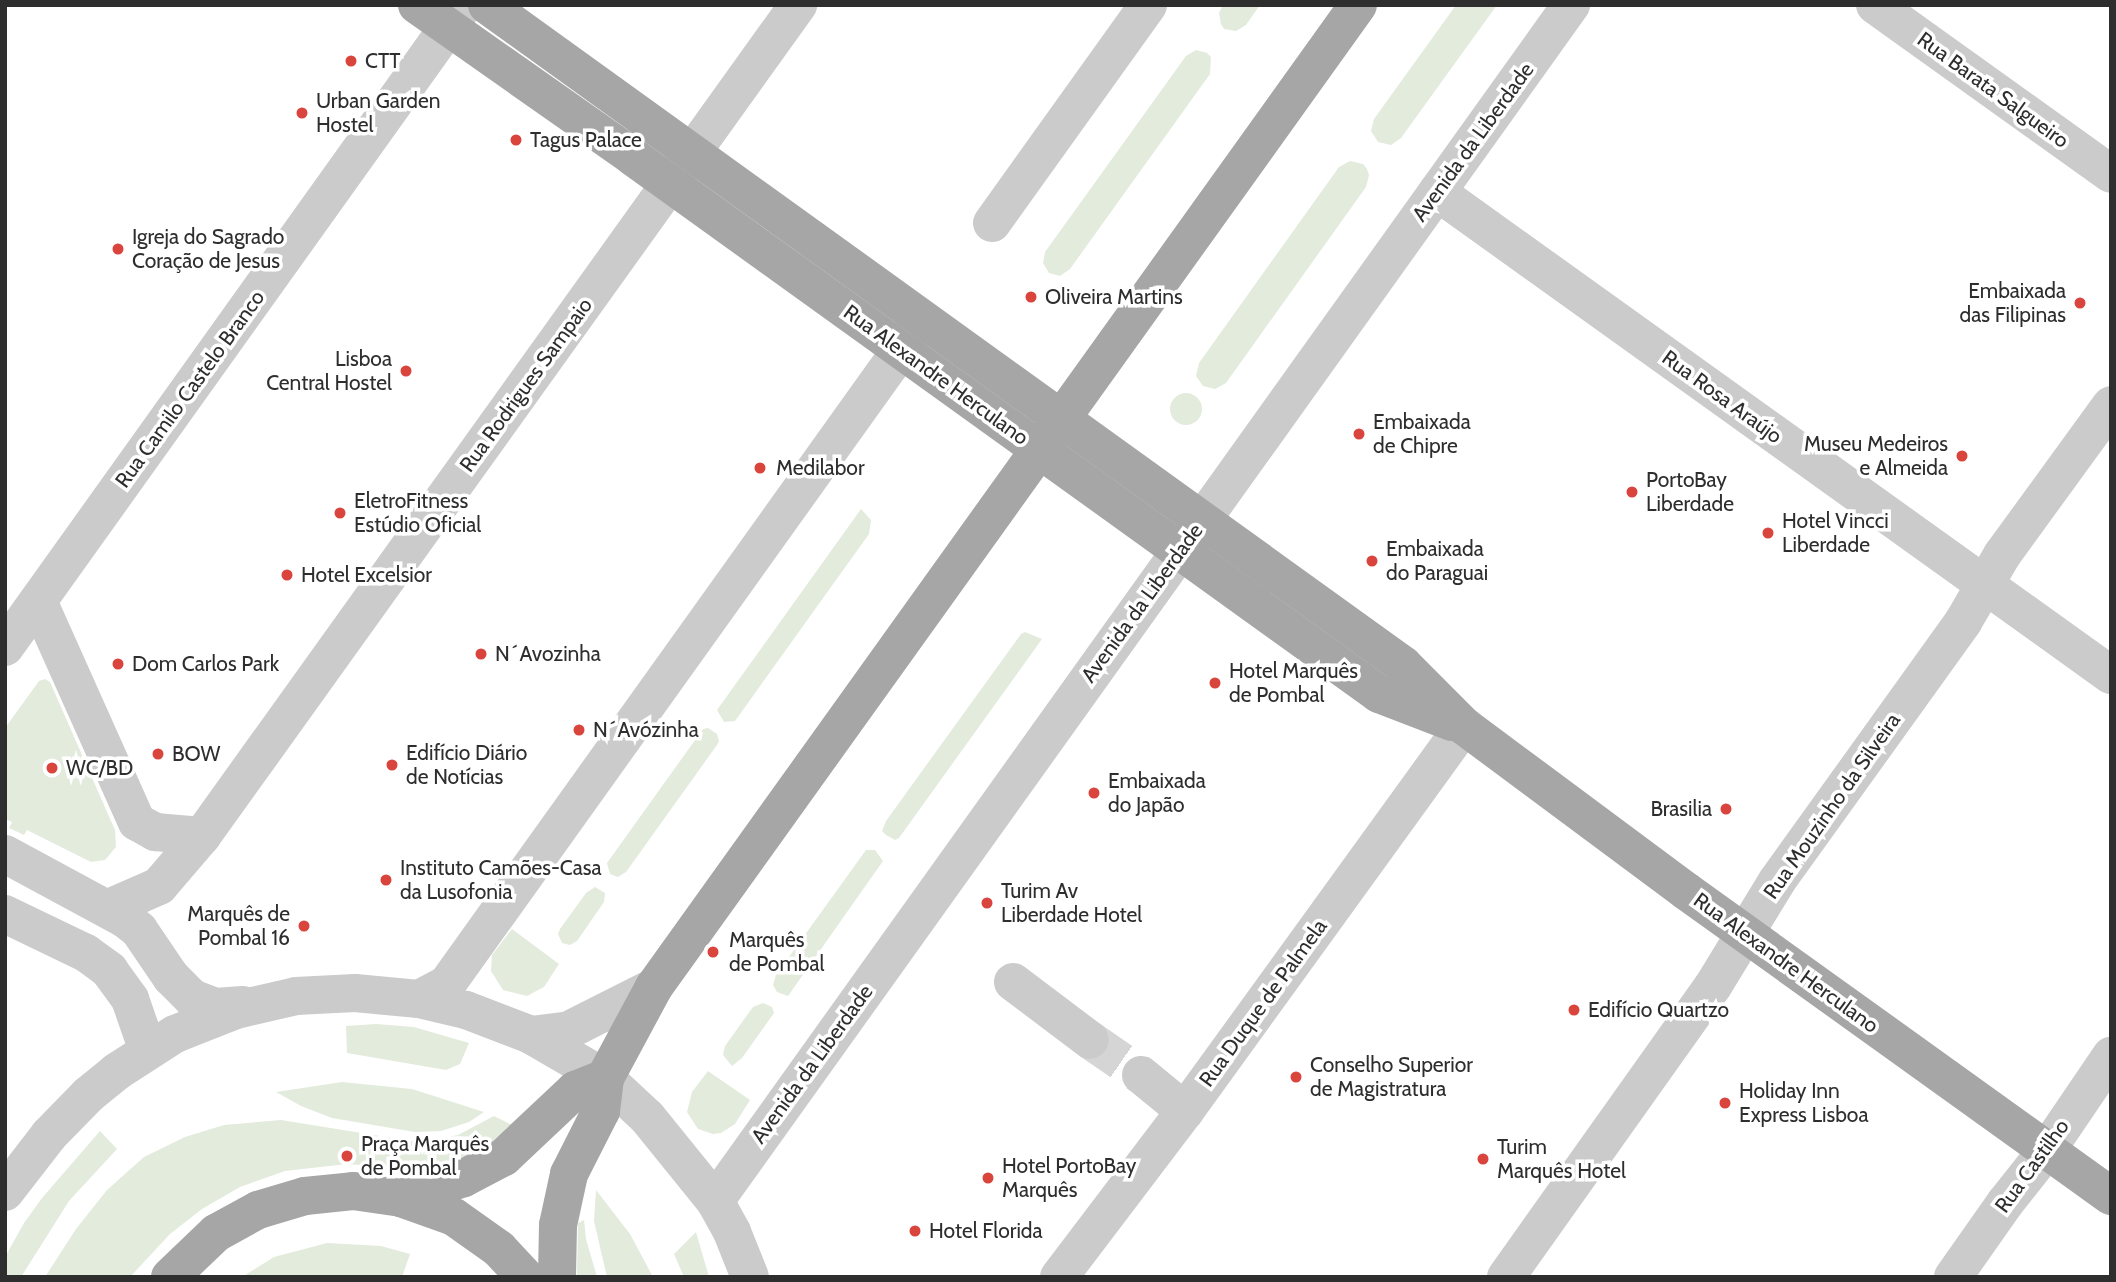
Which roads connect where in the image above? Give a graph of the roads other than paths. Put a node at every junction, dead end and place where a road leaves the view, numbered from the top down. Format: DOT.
graph roads {
  1 [pos="417,5"];
  2 [pos="487,5"];
  3 [pos="798,5"];
  4 [pos="1148,5"];
  5 [pos="1358,5"];
  6 [pos="1571,5"];
  7 [pos="1875,5"];
  8 [pos="456,16"];
  9 [pos="693,152"];
  10 [pos="2111,174"];
  11 [pos="670,184"];
  12 [pos="1437,192"];
  13 [pos="992,223"];
  14 [pos="923,319"];
  15 [pos="901,350"];
  16 [pos="2111,405"];
  17 [pos="1062,418"];
  18 [pos="1040,450"];
  19 [pos="1202,520"];
  20 [pos="1179,551"];
  21 [pos="1985,585"];
  22 [pos="38,601"];
  23 [pos="5,647"];
  24 [pos="2111,675"];
  25 [pos="1464,726"];
  26 [pos="202,836"];
  27 [pos="5,854"];
  28 [pos="109,908"];
  29 [pos="5,914"];
  30 [pos="1745,934"];
  31 [pos="1013,982"];
  32 [pos="654,987"];
  33 [pos="419,999"];
  34 [pos="262,1002"];
  35 [pos="531,1035"];
  36 [pos="1090,1040"];
  37 [pos="148,1051"];
  38 [pos="2111,1056"];
  39 [pos="1141,1075"];
  40 [pos="605,1079"];
  41 [pos="1185,1111"];
  42 [pos="2047,1150"];
  43 [pos="5,1192"];
  44 [pos="2111,1196"];
  45 [pos="401,1198"];
  46 [pos="715,1201"];
  47 [pos="170,1277"];
  48 [pos="525,1277"];
  49 [pos="557,1277"];
  50 [pos="750,1277"];
  51 [pos="1059,1277"];
  52 [pos="1506,1277"];
  53 [pos="1953,1277"];
  1 -- 8 [label="main road, Rua Alexandre Herculano"];
  2 -- 9 [label="main road, Rua Alexandre Herculano"];
  3 -- 9 [label="street, Rua Rodrigues Sampaio"];
  4 -- 13 [label="street"];
  5 -- 17 [label="main road"];
  6 -- 12 [label="street, Avenida da Liberdade"];
  7 -- 10 [label="street, Rua Barata Salgueiro"];
  8 -- 11 [label="main road, Rua Alexandre Herculano"];
  8 -- 22 [label="street, Rua Camilo Castelo Branco"];
  9 -- 11 [label="street, Rua Rodrigues Sampaio"];
  9 -- 14 [label="main road, Rua Alexandre Herculano"];
  11 -- 15 [label="main road, Rua Alexandre Herculano"];
  11 -- 26 [label="street, Rua Rodrigues Sampaio"];
  12 -- 19 [label="street, Avenida da Liberdade"];
  12 -- 21 [label="street, Rua Rosa Araújo"];
  14 -- 15 [label="street"];
  14 -- 17 [label="main road, Rua Alexandre Herculano"];
  15 -- 18 [label="main road, Rua Alexandre Herculano"];
  15 -- 33 [label="street"];
  16 -- 21 [label="street, Rua Mouzinho da Silveira"];
  17 -- 18 [label="main road"];
  17 -- 19 [label="main road, Rua Alexandre Herculano"];
  18 -- 20 [label="main road, Rua Alexandre Herculano"];
  18 -- 32 [label="main road"];
  19 -- 20 [label="street, Avenida da Liberdade"];
  19 -- 25 [label="main road, Rua Alexandre Herculano"];
  20 -- 25 [label="main road, Rua Alexandre Herculano"];
  20 -- 46 [label="street, Avenida da Liberdade"];
  21 -- 24 [label="street, Rua Rosa Araújo"];
  21 -- 30 [label="street, Rua Mouzinho da Silveira"];
  22 -- 23 [label="street, Rua Camilo Castelo Branco"];
  22 -- 26 [label="street"];
  25 -- 30 [label="main road, Rua Alexandre Herculano"];
  25 -- 41 [label="street, Rua Duque de Palmela"];
  26 -- 28 [label="street, Rua Rodrigues Sampaio"];
  27 -- 28 [label="street"];
  28 -- 34 [label="street"];
  29 -- 37 [label="street"];
  30 -- 42 [label="main road, Rua Alexandre Herculano"];
  30 -- 52 [label="street, Rua Mouzinho da Silveira"];
  31 -- 36 [label="street"];
  32 -- 35 [label="street"];
  32 -- 40 [label="main road"];
  33 -- 34 [label="street"];
  33 -- 35 [label="street"];
  34 -- 37 [label="street"];
  35 -- 40 [label="street"];
  37 -- 43 [label="street"];
  38 -- 42 [label="street, Rua Castilho"];
  39 -- 41 [label="street"];
  40 -- 45 [label="main road"];
  40 -- 46 [label="street"];
  40 -- 49 [label="main road"];
  41 -- 51 [label="street, Rua Duque de Palmela"];
  42 -- 44 [label="main road, Rua Alexandre Herculano"];
  42 -- 53 [label="street, Rua Castilho"];
  45 -- 47 [label="main road"];
  45 -- 48 [label="main road"];
  46 -- 50 [label="street"];
}
